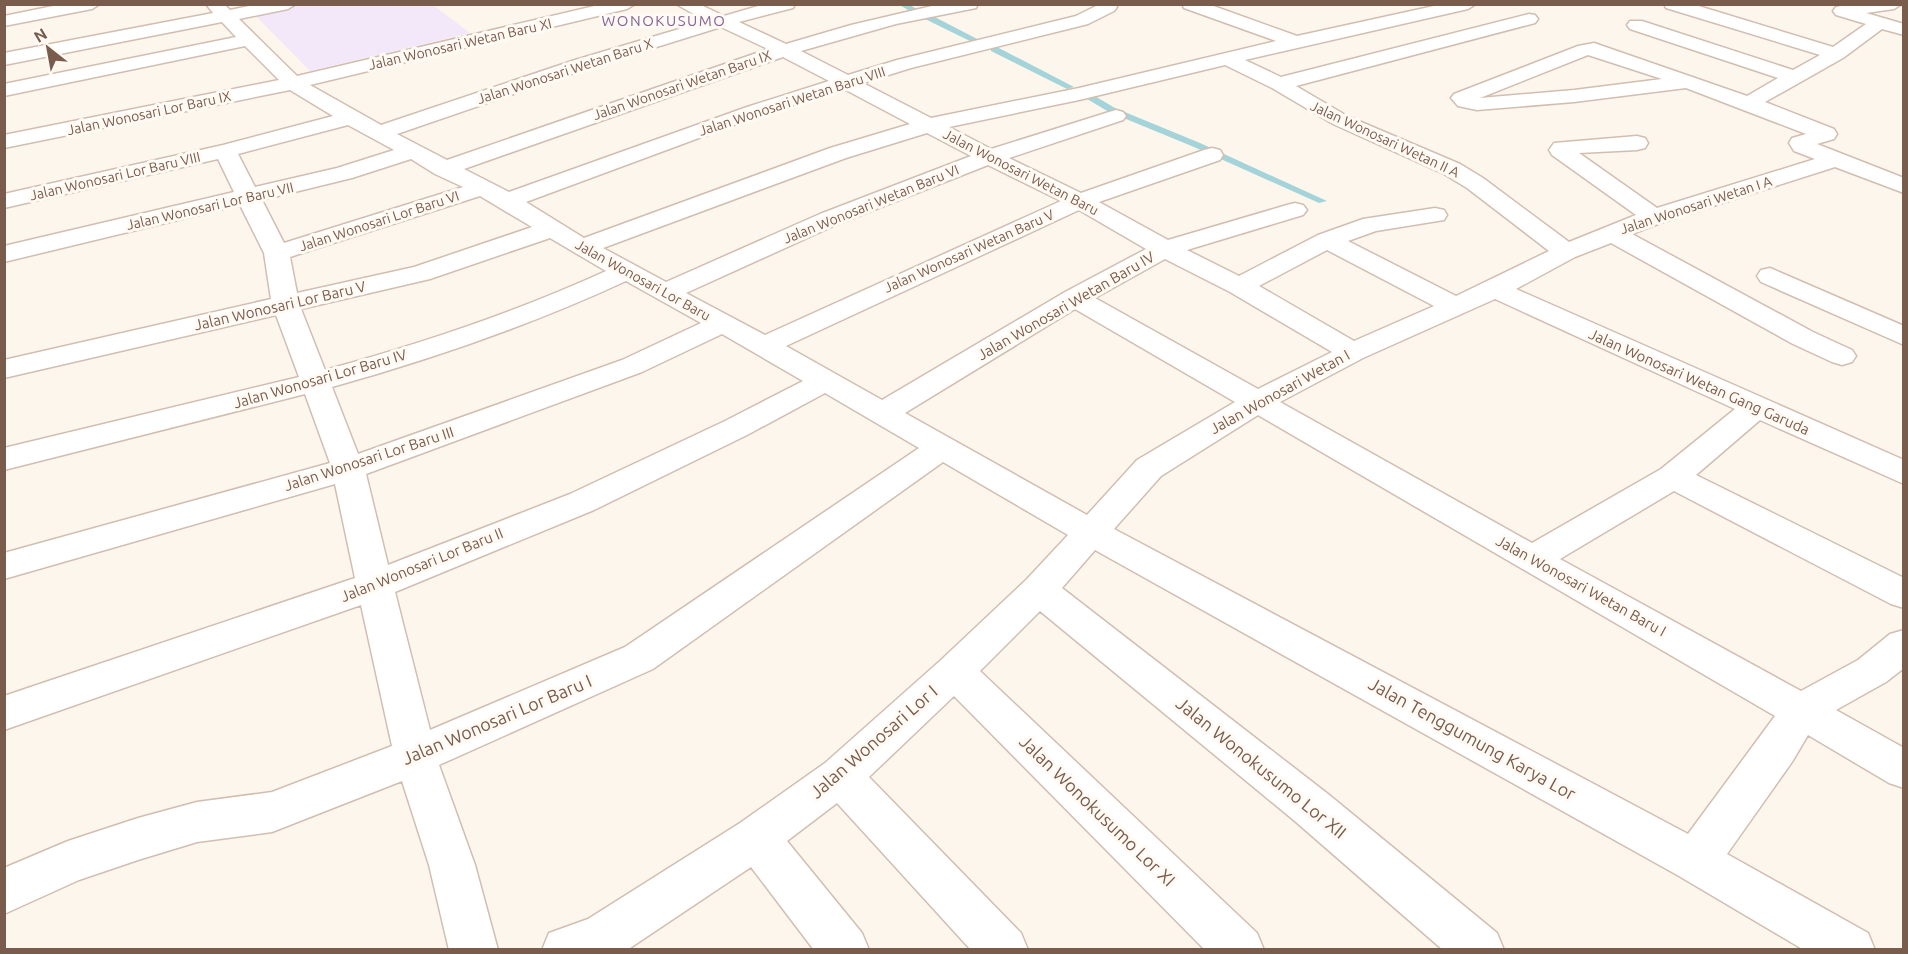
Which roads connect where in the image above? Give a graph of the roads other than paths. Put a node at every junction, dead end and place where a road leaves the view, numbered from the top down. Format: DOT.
graph roads {
  1 [pos="92,4"];
  2 [pos="288,4"];
  3 [pos="627,4"];
  4 [pos="684,4"];
  5 [pos="787,4"];
  6 [pos="970,4"];
  7 [pos="1190,4"];
  8 [pos="1468,4"];
  9 [pos="1672,4"];
  10 [pos="1894,4"];
  11 [pos="1108,7"];
  12 [pos="219,10"];
  13 [pos="1529,19"];
  14 [pos="4,21"];
  15 [pos="721,21"];
  16 [pos="1879,23"];
  17 [pos="1636,26"];
  18 [pos="1904,30"];
  19 [pos="251,39"];
  20 [pos="1293,41"];
  21 [pos="783,49"];
  22 [pos="1836,54"];
  23 [pos="4,59"];
  24 [pos="1227,59"];
  25 [pos="1796,78"];
  26 [pos="846,82"];
  27 [pos="1686,82"];
  28 [pos="293,83"];
  29 [pos="1279,84"];
  30 [pos="4,90"];
  31 [pos="1749,103"];
  32 [pos="1116,116"];
  33 [pos="351,118"];
  34 [pos="930,125"];
  35 [pos="379,133"];
  36 [pos="4,142"];
  37 [pos="1637,143"];
  38 [pos="225,151"];
  39 [pos="413,151"];
  40 [pos="1212,155"];
  41 [pos="989,157"];
  42 [pos="1834,160"];
  43 [pos="443,169"];
  44 [pos="1904,186"];
  45 [pos="482,188"];
  46 [pos="249,197"];
  47 [pos="4,201"];
  48 [pos="507,201"];
  49 [pos="1080,201"];
  50 [pos="1295,210"];
  51 [pos="1435,215"];
  52 [pos="1654,217"];
  53 [pos="551,229"];
  54 [pos="1611,233"];
  55 [pos="1327,240"];
  56 [pos="582,247"];
  57 [pos="1165,249"];
  58 [pos="1566,252"];
  59 [pos="277,253"];
  60 [pos="4,254"];
  61 [pos="627,271"];
  62 [pos="1770,276"];
  63 [pos="1239,286"];
  64 [pos="1495,289"];
  65 [pos="665,292"];
  66 [pos="1075,298"];
  67 [pos="286,305"];
  68 [pos="1455,306"];
  69 [pos="723,323"];
  70 [pos="1904,337"];
  71 [pos="764,346"];
  72 [pos="1353,352"];
  73 [pos="1842,356"];
  74 [pos="4,369"];
  75 [pos="825,381"];
  76 [pos="314,383"];
  77 [pos="1259,401"];
  78 [pos="1755,408"];
  79 [pos="882,414"];
  80 [pos="942,448"];
  81 [pos="4,459"];
  82 [pos="348,469"];
  83 [pos="1904,473"];
  84 [pos="1673,477"];
  85 [pos="1090,532"];
  86 [pos="1532,560"];
  87 [pos="4,566"];
  88 [pos="376,585"];
  89 [pos="1039,590"];
  90 [pos="1904,594"];
  91 [pos="1904,645"];
  92 [pos="955,671"];
  93 [pos="1801,710"];
  94 [pos="4,712"];
  95 [pos="415,756"];
  96 [pos="1904,770"];
  97 [pos="840,776"];
  98 [pos="756,838"];
  99 [pos="1695,861"];
  100 [pos="4,891"];
  101 [pos="590,946"];
  102 [pos="474,950"];
  103 [pos="845,950"];
  104 [pos="1004,950"];
  105 [pos="1240,950"];
  106 [pos="1480,950"];
  107 [pos="1851,950"];
  1 -- 14 [label="street"];
  2 -- 12 [label="street"];
  3 -- 28 [label="street, Jalan Wonosari Wetan Baru XI"];
  4 -- 15 [label="street, Jalan Wonosari Wetan Baru"];
  5 -- 15 [label="street, Jalan Wonosari Wetan Baru X"];
  6 -- 21 [label="street, Jalan Wonosari Wetan Baru IX"];
  7 -- 20 [label="street"];
  8 -- 20 [label="street"];
  9 -- 22 [label="street"];
  10 -- 16 [label="street"];
  11 -- 26 [label="street, Jalan Wonosari Wetan Baru VIII"];
  12 -- 19 [label="street, Jalan Wonosari Lor Baru"];
  12 -- 23 [label="street"];
  13 -- 29 [label="street"];
  15 -- 21 [label="street, Jalan Wonosari Wetan Baru"];
  15 -- 35 [label="street, Jalan Wonosari Wetan Baru X"];
  16 -- 18 [label="street"];
  16 -- 22 [label="street"];
  17 -- 25 [label="street"];
  19 -- 28 [label="street, Jalan Wonosari Lor Baru"];
  19 -- 30 [label="street"];
  20 -- 24 [label="street"];
  21 -- 26 [label="street, Jalan Wonosari Wetan Baru"];
  21 -- 43 [label="street, Jalan Wonosari Wetan Baru IX"];
  22 -- 25 [label="street"];
  24 -- 29 [label="street, Jalan Wonosari Wetan II A"];
  24 -- 34 [label="street"];
  25 -- 31 [label="street"];
  26 -- 34 [label="street, Jalan Wonosari Wetan Baru"];
  26 -- 48 [label="street, Jalan Wonosari Wetan Baru VIII"];
  27 -- 27 [label="street"];
  27 -- 31 [label="street"];
  28 -- 33 [label="street, Jalan Wonosari Lor Baru"];
  28 -- 36 [label="street, Jalan Wonosari Lor Baru IX"];
  29 -- 58 [label="street, Jalan Wonosari Wetan II A"];
  31 -- 42 [label="street"];
  32 -- 41 [label="street, Jalan Wonosari Wetan Baru VI"];
  33 -- 35 [label="street, Jalan Wonosari Lor Baru"];
  33 -- 38 [label="street, Jalan Wonosari Lor Baru VIII"];
  34 -- 41 [label="street, Jalan Wonosari Wetan Baru"];
  34 -- 56 [label="street"];
  35 -- 39 [label="street, Jalan Wonosari Lor Baru"];
  37 -- 52 [label="street"];
  38 -- 46 [label="street"];
  38 -- 47 [label="street, Jalan Wonosari Lor Baru VIII"];
  39 -- 43 [label="street, Jalan Wonosari Lor Baru"];
  39 -- 46 [label="street, Jalan Wonosari Lor Baru VII"];
  40 -- 49 [label="street, Jalan Wonosari Wetan Baru V"];
  41 -- 49 [label="street, Jalan Wonosari Wetan Baru"];
  41 -- 65 [label="street, Jalan Wonosari Wetan Baru VI"];
  42 -- 44 [label="street"];
  42 -- 52 [label="street, Jalan Wonosari Wetan I A"];
  43 -- 45 [label="street, Jalan Wonosari Lor Baru"];
  45 -- 48 [label="street, Jalan Wonosari Lor Baru"];
  45 -- 59 [label="street, Jalan Wonosari Lor Baru VI"];
  46 -- 59 [label="street"];
  46 -- 60 [label="street, Jalan Wonosari Lor Baru VII"];
  48 -- 53 [label="street, Jalan Wonosari Lor Baru"];
  49 -- 57 [label="street, Jalan Wonosari Wetan Baru"];
  49 -- 71 [label="street, Jalan Wonosari Wetan Baru V"];
  50 -- 57 [label="street, Jalan Wonosari Wetan Baru IV"];
  51 -- 55 [label="street"];
  52 -- 54 [label="street, Jalan Wonosari Wetan I A"];
  53 -- 56 [label="street, Jalan Wonosari Lor Baru"];
  53 -- 67 [label="street, Jalan Wonosari Lor Baru V"];
  54 -- 58 [label="street, Jalan Wonosari Wetan I A"];
  54 -- 73 [label="street"];
  55 -- 63 [label="street"];
  55 -- 68 [label="street"];
  56 -- 61 [label="street, Jalan Wonosari Lor Baru"];
  57 -- 63 [label="street, Jalan Wonosari Wetan Baru"];
  57 -- 66 [label="street, Jalan Wonosari Wetan Baru IV"];
  58 -- 64 [label="street, Jalan Wonosari Wetan I A"];
  59 -- 67 [label="street"];
  61 -- 65 [label="street, Jalan Wonosari Lor Baru"];
  61 -- 76 [label="street, Jalan Wonosari Lor Baru IV"];
  62 -- 70 [label="street"];
  63 -- 72 [label="street, Jalan Wonosari Wetan Baru"];
  64 -- 68 [label="street, Jalan Wonosari Wetan I"];
  64 -- 78 [label="street, Jalan Wonosari Wetan Gang Garuda"];
  65 -- 69 [label="street, Jalan Wonosari Lor Baru"];
  66 -- 77 [label="street, Jalan Wonosari Wetan Baru I"];
  66 -- 79 [label="street, Jalan Wonosari Wetan Baru IV"];
  67 -- 74 [label="street, Jalan Wonosari Lor Baru V"];
  67 -- 76 [label="street"];
  68 -- 72 [label="street, Jalan Wonosari Wetan I"];
  69 -- 71 [label="street, Jalan Wonosari Lor Baru"];
  69 -- 82 [label="street, Jalan Wonosari Lor Baru III"];
  71 -- 75 [label="street, Jalan Wonosari Lor Baru"];
  72 -- 77 [label="street, Jalan Wonosari Wetan I"];
  75 -- 79 [label="street, Jalan Wonosari Lor Baru"];
  75 -- 88 [label="street, Jalan Wonosari Lor Baru II"];
  76 -- 81 [label="street, Jalan Wonosari Lor Baru IV"];
  76 -- 82 [label="street"];
  77 -- 85 [label="street, Jalan Wonosari Wetan I"];
  77 -- 86 [label="street, Jalan Wonosari Wetan Baru I"];
  78 -- 83 [label="street, Jalan Wonosari Wetan Gang Garuda"];
  78 -- 84 [label="street"];
  79 -- 80 [label="street, Jalan Wonosari Lor Baru"];
  80 -- 85 [label="street, Jalan Wonosari Lor Baru"];
  80 -- 95 [label="street, Jalan Wonosari Lor Baru I"];
  82 -- 87 [label="street, Jalan Wonosari Lor Baru III"];
  82 -- 88 [label="street"];
  84 -- 86 [label="street"];
  84 -- 90 [label="street"];
  85 -- 89 [label="street, Jalan Wonosari Lor I"];
  85 -- 99 [label="street, Jalan Tenggumung Karya Lor"];
  86 -- 93 [label="street, Jalan Wonosari Wetan Baru I"];
  88 -- 94 [label="street, Jalan Wonosari Lor Baru II"];
  88 -- 95 [label="street"];
  89 -- 92 [label="street, Jalan Wonosari Lor I"];
  89 -- 106 [label="street, Jalan Wonokusumo Lor XII"];
  91 -- 93 [label="street"];
  92 -- 97 [label="street, Jalan Wonosari Lor I"];
  92 -- 105 [label="street, Jalan Wonokusumo Lor XI"];
  93 -- 96 [label="street, Jalan Wonosari Wetan Baru I"];
  93 -- 99 [label="street"];
  95 -- 100 [label="street, Jalan Wonosari Lor Baru I"];
  95 -- 102 [label="street"];
  97 -- 98 [label="street, Jalan Wonosari Lor I"];
  97 -- 104 [label="street"];
  98 -- 101 [label="street, Jalan Wonosari Lor I"];
  98 -- 103 [label="street"];
  99 -- 107 [label="street, Jalan Tenggumung Karya Lor"];
}
